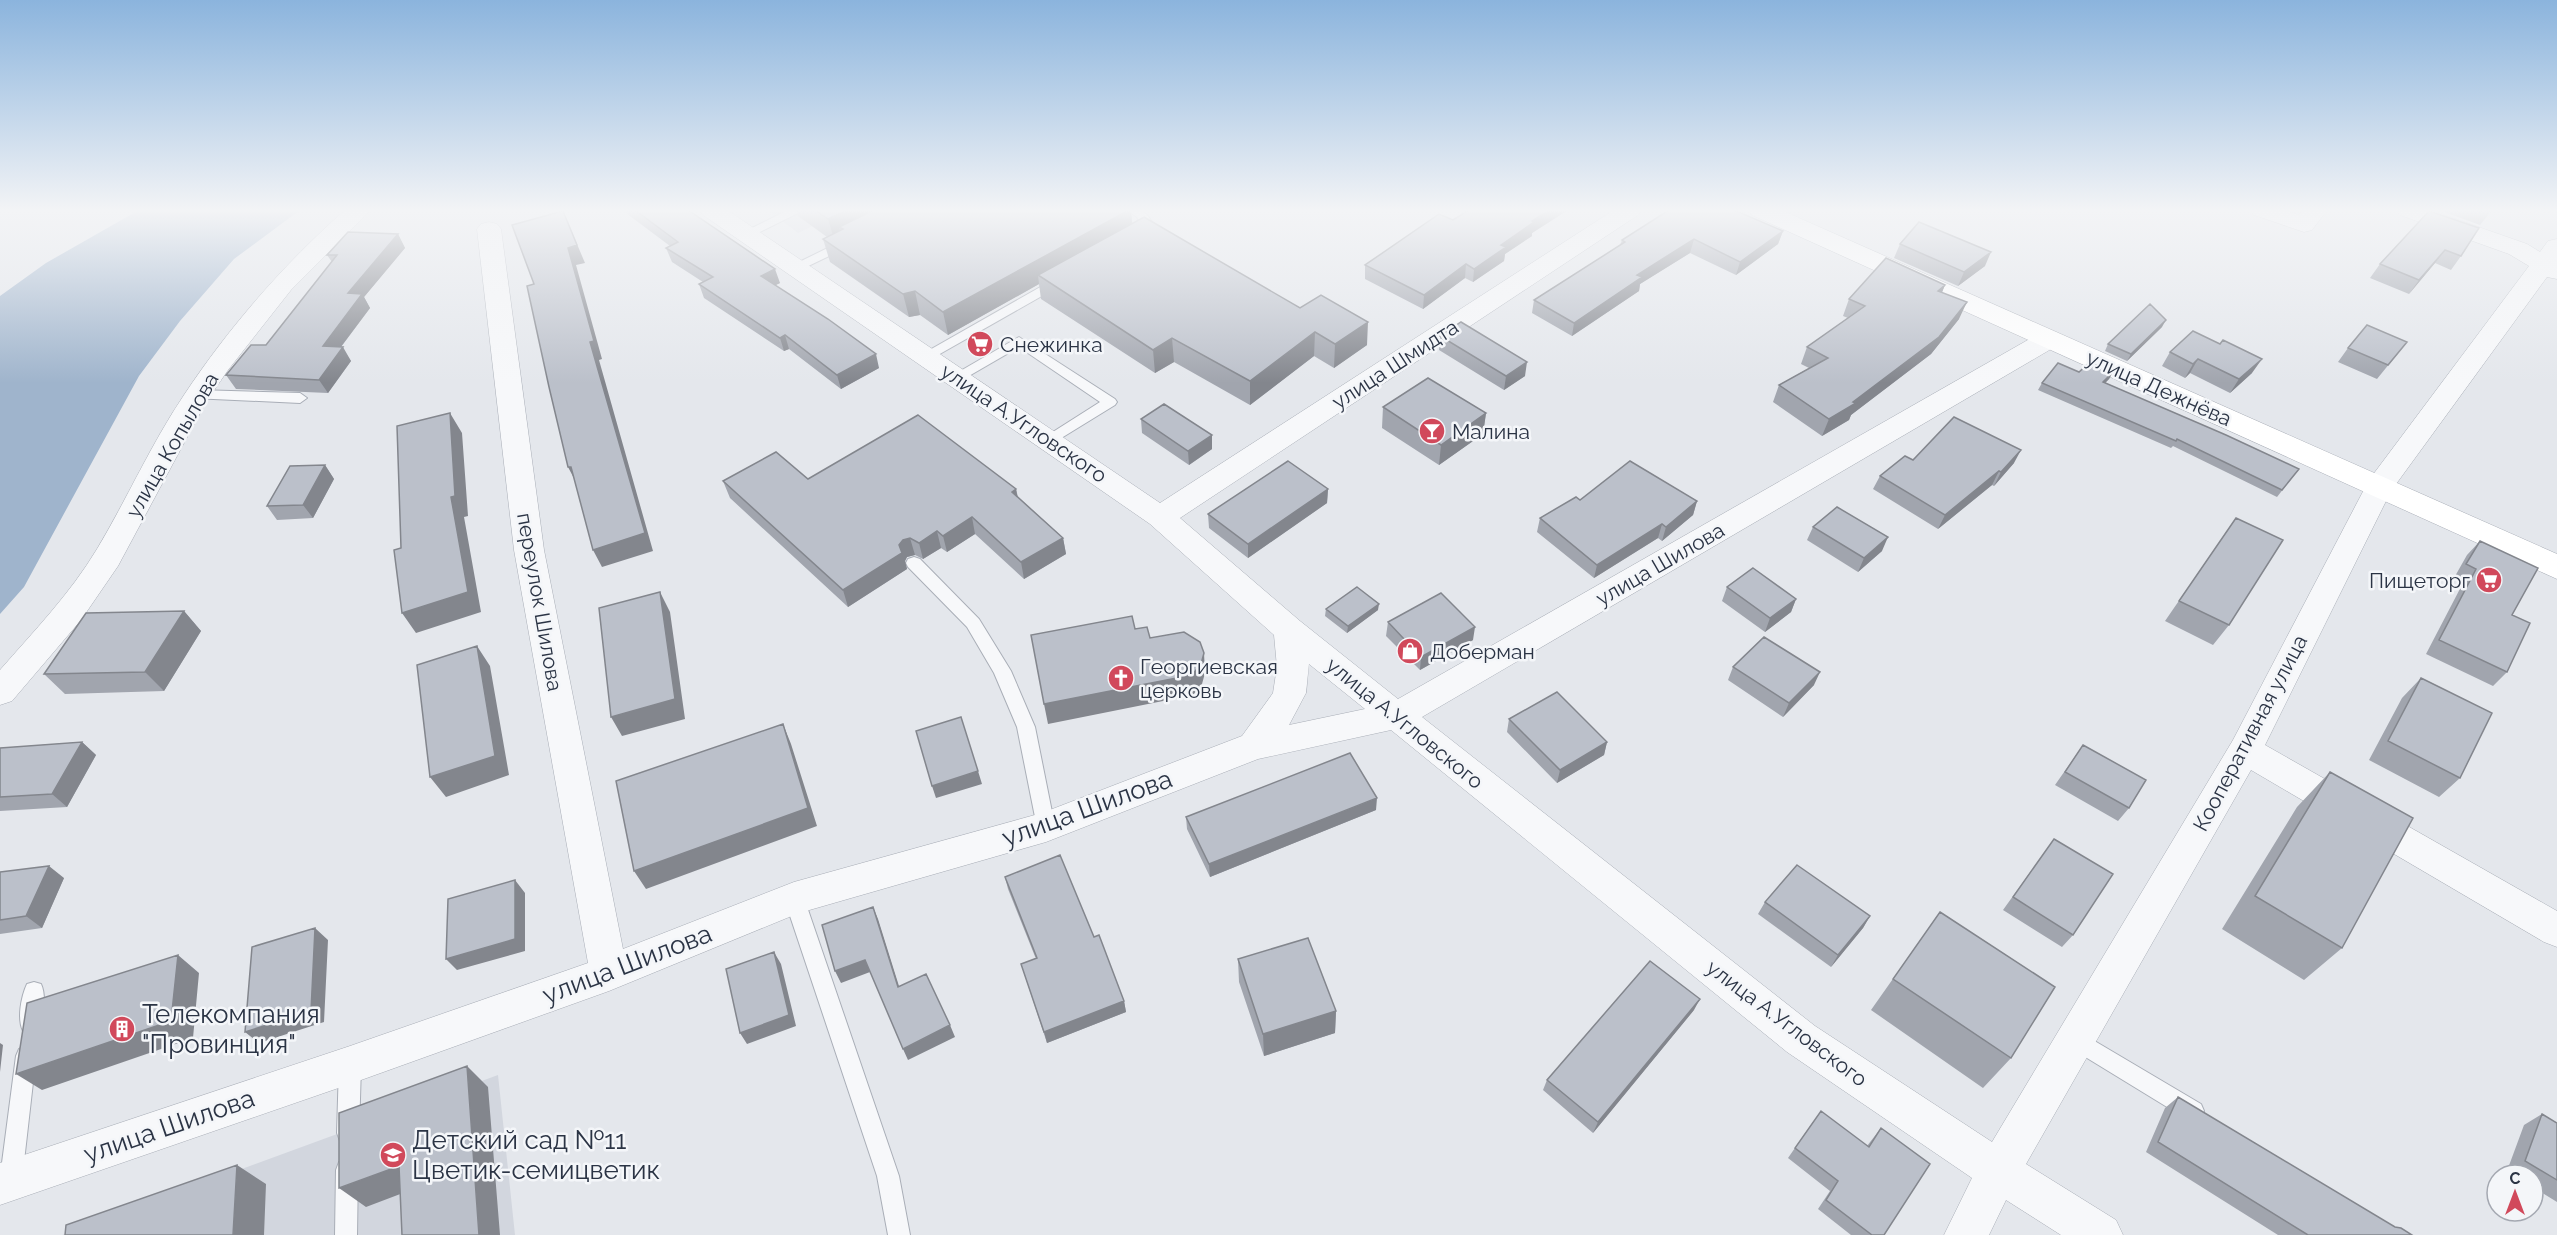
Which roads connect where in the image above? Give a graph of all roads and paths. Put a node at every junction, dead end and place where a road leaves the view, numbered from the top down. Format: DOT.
graph roads {
  1 [pos="299,268"];
  2 [pos="494,268"];
  3 [pos="796,268"];
  4 [pos="1542,268"];
  5 [pos="1890,268"];
  6 [pos="2546,268"];
  7 [pos="1066,277"];
  8 [pos="2049,339"];
  9 [pos="926,356"];
  10 [pos="957,377"];
  11 [pos="197,395"];
  12 [pos="300,398"];
  13 [pos="1050,440"];
  14 [pos="2379,487"];
  15 [pos="1160,517"];
  16 [pos="914,563"];
  17 [pos="2557,567"];
  18 [pos="1289,630"];
  19 [pos="0,692"];
  20 [pos="1396,716"];
  21 [pos="1254,746"];
  22 [pos="2245,750"];
  23 [pos="1046,827"];
  24 [pos="794,898"];
  25 [pos="2557,930"];
  26 [pos="609,973"];
  27 [pos="34,991"];
  28 [pos="2076,1040"];
  29 [pos="350,1065"];
  30 [pos="2207,1119"];
  31 [pos="1998,1171"];
  32 [pos="6,1182"];
  33 [pos="345,1235"];
  34 [pos="899,1235"];
  35 [pos="1966,1235"];
  36 [pos="2101,1235"];
  1 -- 11 [label="street, улица Копылова"];
  2 -- 26 [label="street, переулок Шилова"];
  3 -- 9 [label="street, улица А.Угловского"];
  4 -- 15 [label="street, улица Шмидта"];
  5 -- 8 [label="main road, улица Дежнёва"];
  6 -- 14 [label="street, Кооперативная улица"];
  7 -- 9 [label="lane"];
  8 -- 14 [label="main road, улица Дежнёва"];
  8 -- 20 [label="street, улица Шилова"];
  9 -- 10 [label="street, улица А.Угловского"];
  10 -- 13 [label="street, улица А.Угловского"];
  10 -- 13 [label="lane"];
  11 -- 12 [label="lane"];
  11 -- 19 [label="street, улица Копылова"];
  13 -- 15 [label="street, улица А.Угловского"];
  14 -- 17 [label="main road, улица Дежнёва"];
  14 -- 22 [label="street, Кооперативная улица"];
  15 -- 18 [label="street, улица А.Угловского"];
  16 -- 23 [label="lane"];
  18 -- 20 [label="street, улица А.Угловского"];
  18 -- 21 [label="street"];
  20 -- 21 [label="street, улица Шилова"];
  20 -- 31 [label="street, улица А.Угловского"];
  21 -- 23 [label="street, улица Шилова"];
  22 -- 25 [label="street"];
  22 -- 28 [label="street, Кооперативная улица"];
  23 -- 24 [label="street, улица Шилова"];
  24 -- 26 [label="street, улица Шилова"];
  24 -- 34 [label="lane"];
  26 -- 29 [label="street, улица Шилова"];
  27 -- 32 [label="lane"];
  28 -- 30 [label="lane"];
  28 -- 31 [label="street, Кооперативная улица"];
  29 -- 32 [label="street, улица Шилова"];
  29 -- 33 [label="lane"];
  31 -- 35 [label="street, Кооперативная улица"];
  31 -- 36 [label="street, улица А.Угловского"];
}
